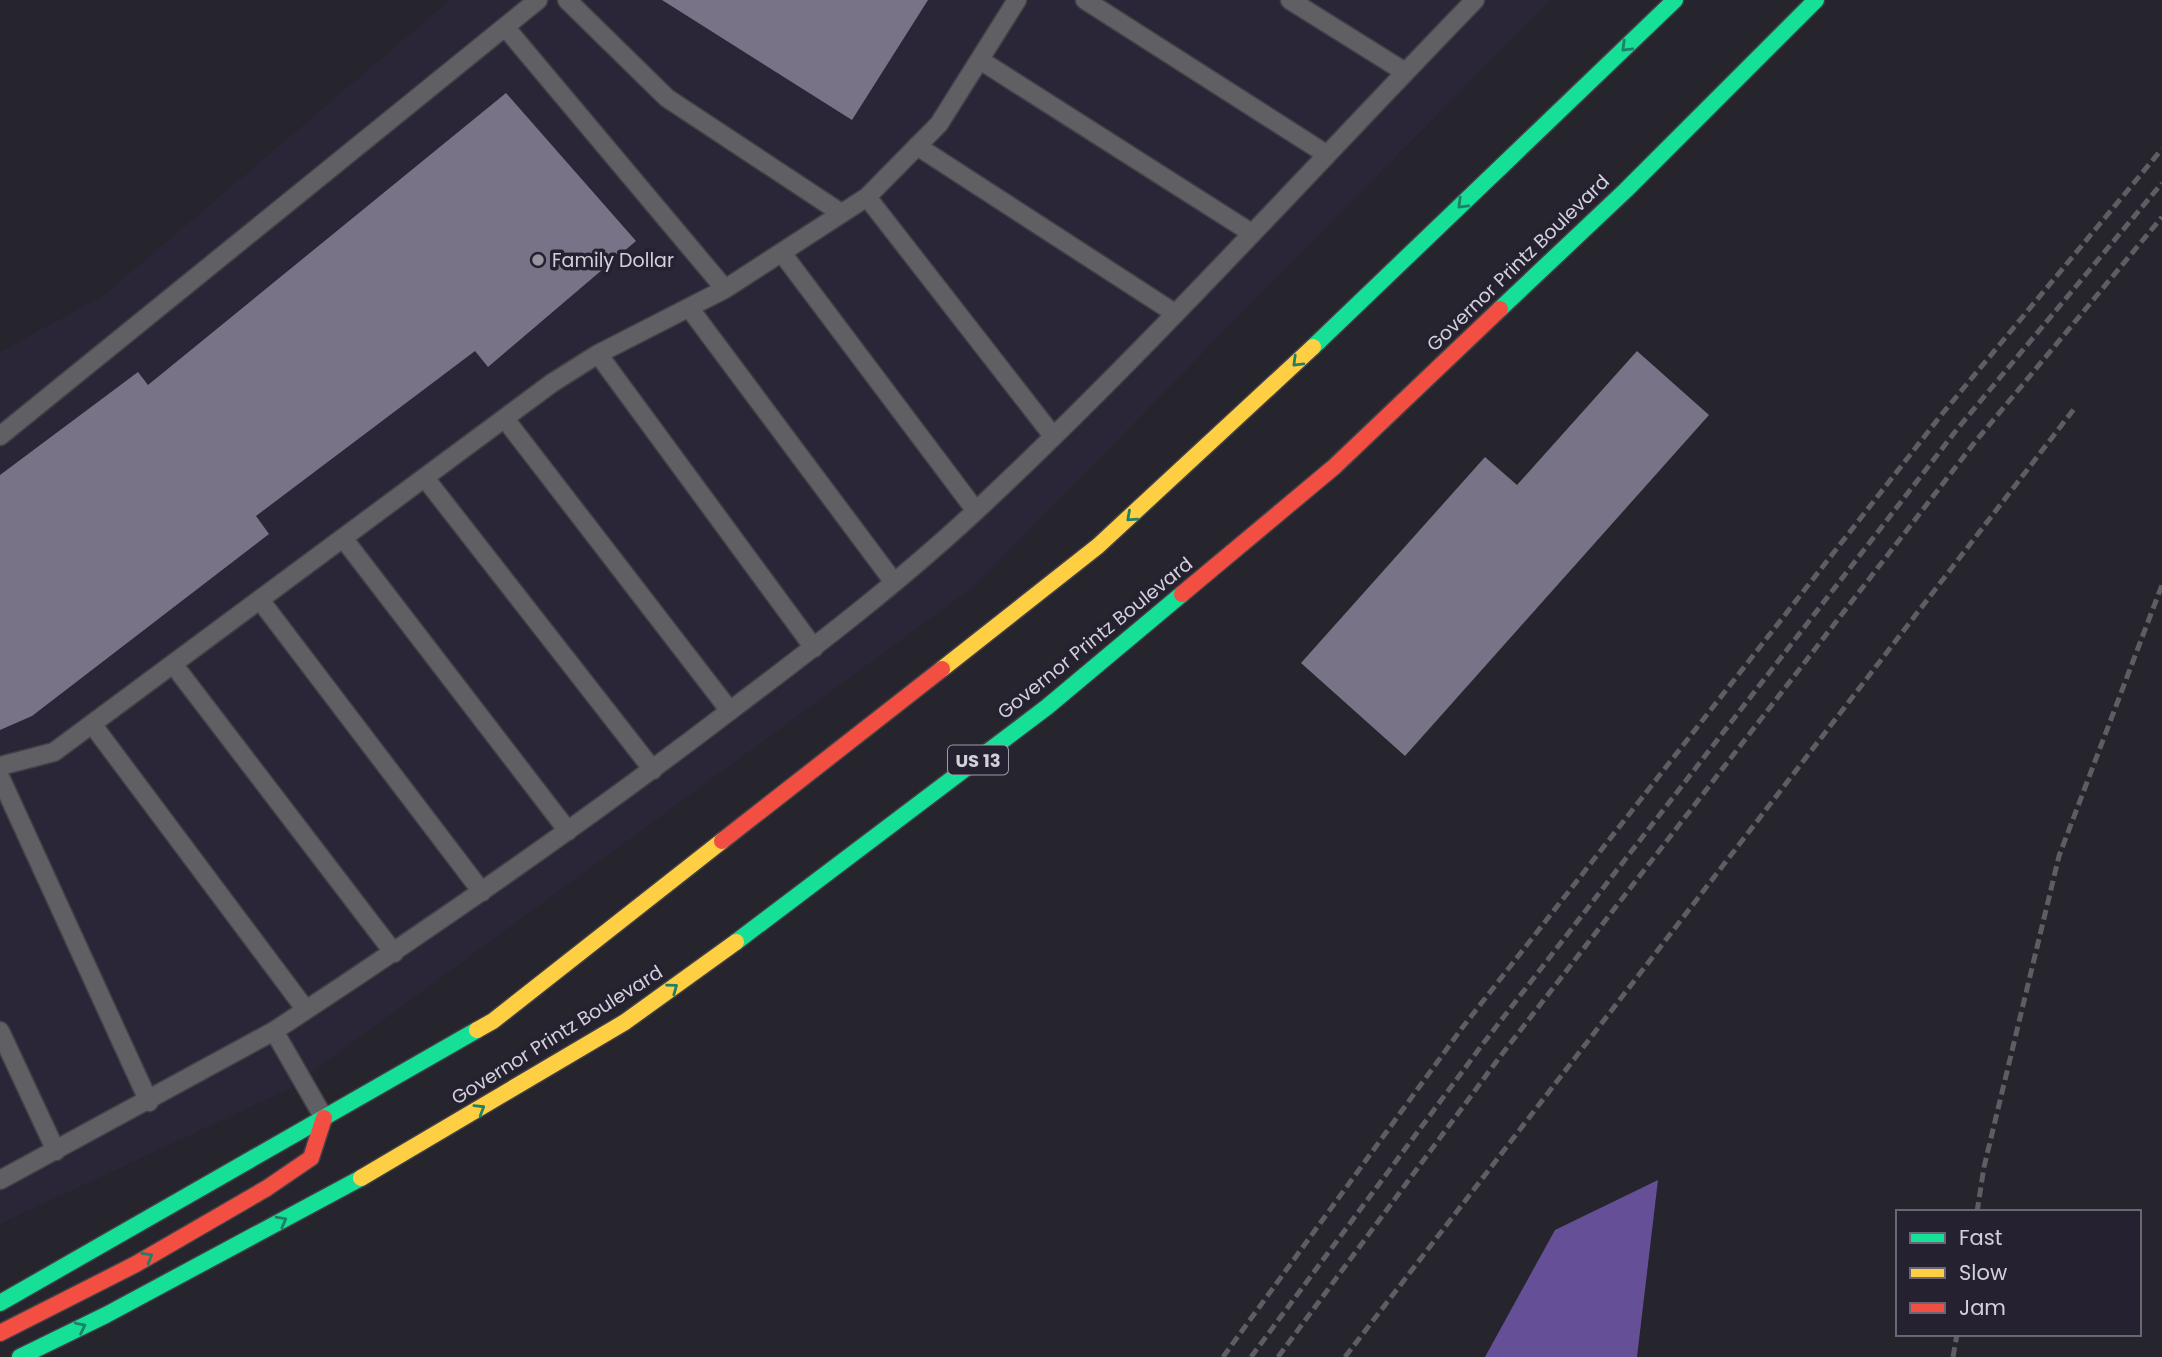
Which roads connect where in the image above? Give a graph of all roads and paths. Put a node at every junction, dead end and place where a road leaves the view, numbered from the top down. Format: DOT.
graph roads {
  1 [pos="538,0"];
  2 [pos="567,0"];
  3 [pos="1017,0"];
  4 [pos="1085,0"];
  5 [pos="1290,0"];
  6 [pos="1475,0"];
  7 [pos="1675,0"];
  8 [pos="1816,0"];
  9 [pos="506,29"];
  10 [pos="980,60"];
  11 [pos="1405,72"];
  12 [pos="916,146"];
  13 [pos="1326,154"];
  14 [pos="867,197"];
  15 [pos="841,213"];
  16 [pos="1250,232"];
  17 [pos="782,253"];
  18 [pos="725,289"];
  19 [pos="690,309"];
  20 [pos="1173,312"];
  21 [pos="598,354"];
  22 [pos="505,419"];
  23 [pos="0,436"];
  24 [pos="1053,436"];
  25 [pos="425,478"];
  26 [pos="976,511"];
  27 [pos="343,538"];
  28 [pos="893,581"];
  29 [pos="260,600"];
  30 [pos="814,648"];
  31 [pos="173,664"];
  32 [pos="730,710"];
  33 [pos="92,724"];
  34 [pos="0,766"];
  35 [pos="653,770"];
  36 [pos="0,777"];
  37 [pos="568,831"];
  38 [pos="482,892"];
  39 [pos="394,953"];
  40 [pos="306,1010"];
  41 [pos="0,1031"];
  42 [pos="274,1031"];
  43 [pos="149,1102"];
  44 [pos="324,1118"];
  45 [pos="56,1151"];
  46 [pos="0,1180"];
  47 [pos="0,1303"];
  48 [pos="0,1333"];
  49 [pos="20,1357"];
  1 -- 9 [label="lane"];
  2 -- 15 [label="lane"];
  3 -- 10 [label="lane"];
  4 -- 13 [label="lane"];
  5 -- 11 [label="lane"];
  6 -- 11 [label="lane"];
  7 -- 44 [label="main road, one-way"];
  49 -- 8 [label="main road, Governor Printz Boulevard / US 13, one-way"];
  9 -- 18 [label="lane"];
  9 -- 23 [label="lane"];
  10 -- 12 [label="lane"];
  10 -- 16 [label="lane"];
  11 -- 13 [label="lane"];
  12 -- 14 [label="lane"];
  12 -- 20 [label="lane"];
  13 -- 16 [label="lane"];
  14 -- 15 [label="lane"];
  14 -- 24 [label="lane"];
  15 -- 17 [label="lane"];
  16 -- 20 [label="lane"];
  17 -- 18 [label="lane"];
  17 -- 26 [label="lane"];
  18 -- 19 [label="lane"];
  19 -- 21 [label="lane"];
  19 -- 28 [label="lane"];
  20 -- 24 [label="lane"];
  21 -- 22 [label="lane"];
  21 -- 30 [label="lane"];
  22 -- 25 [label="lane"];
  22 -- 32 [label="lane"];
  24 -- 26 [label="lane"];
  25 -- 27 [label="lane"];
  25 -- 35 [label="lane"];
  26 -- 28 [label="lane"];
  27 -- 29 [label="lane"];
  27 -- 37 [label="lane"];
  28 -- 30 [label="lane"];
  29 -- 31 [label="lane"];
  29 -- 38 [label="lane"];
  30 -- 32 [label="lane"];
  31 -- 33 [label="lane"];
  31 -- 39 [label="lane"];
  32 -- 35 [label="lane"];
  33 -- 34 [label="lane"];
  33 -- 40 [label="lane"];
  35 -- 37 [label="lane"];
  36 -- 43 [label="lane"];
  37 -- 38 [label="lane"];
  38 -- 39 [label="lane"];
  39 -- 40 [label="lane"];
  40 -- 42 [label="lane"];
  41 -- 45 [label="lane"];
  42 -- 43 [label="lane"];
  42 -- 44 [label="lane"];
  43 -- 45 [label="lane"];
  44 -- 47 [label="main road"];
  48 -- 44 [label="main road, one-way"];
  45 -- 46 [label="lane"];
}
